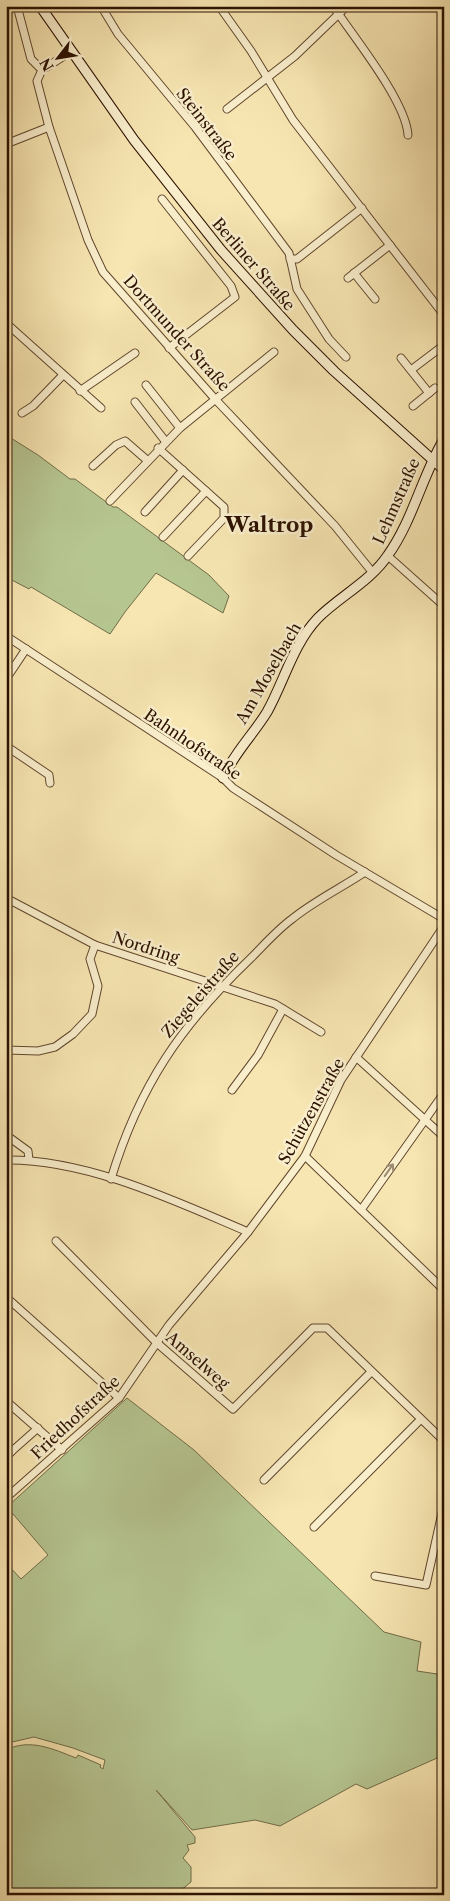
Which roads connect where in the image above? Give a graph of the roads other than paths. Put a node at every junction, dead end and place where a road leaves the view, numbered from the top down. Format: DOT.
graph roads {
  1 [pos="17,6"];
  2 [pos="40,6"];
  3 [pos="102,6"];
  4 [pos="219,6"];
  5 [pos="333,6"];
  6 [pos="347,6"];
  7 [pos="339,16"];
  8 [pos="72,51"];
  9 [pos="42,70"];
  10 [pos="267,80"];
  11 [pos="227,109"];
  12 [pos="49,127"];
  13 [pos="408,135"];
  14 [pos="6,144"];
  15 [pos="162,199"];
  16 [pos="362,208"];
  17 [pos="390,245"];
  18 [pos="290,259"];
  19 [pos="354,273"];
  20 [pos="348,278"];
  21 [pos="375,298"];
  22 [pos="444,315"];
  23 [pos="7,324"];
  24 [pos="444,345"];
  25 [pos="169,348"];
  26 [pos="274,352"];
  27 [pos="135,353"];
  28 [pos="346,357"];
  29 [pos="401,358"];
  30 [pos="411,370"];
  31 [pos="63,375"];
  32 [pos="146,384"];
  33 [pos="435,388"];
  34 [pos="80,391"];
  35 [pos="429,393"];
  36 [pos="215,399"];
  37 [pos="135,402"];
  38 [pos="413,406"];
  39 [pos="100,408"];
  40 [pos="22,413"];
  41 [pos="180,428"];
  42 [pos="444,439"];
  43 [pos="166,442"];
  44 [pos="158,448"];
  45 [pos="431,460"];
  46 [pos="148,461"];
  47 [pos="93,466"];
  48 [pos="183,470"];
  49 [pos="444,470"];
  50 [pos="206,491"];
  51 [pos="110,500"];
  52 [pos="145,512"];
  53 [pos="162,537"];
  54 [pos="188,556"];
  55 [pos="388,556"];
  56 [pos="373,573"];
  57 [pos="444,606"];
  58 [pos="6,636"];
  59 [pos="26,649"];
  60 [pos="6,679"];
  61 [pos="6,746"];
  62 [pos="223,778"];
  63 [pos="50,783"];
  64 [pos="365,872"];
  65 [pos="6,898"];
  66 [pos="444,919"];
  67 [pos="444,926"];
  68 [pos="95,945"];
  69 [pos="222,986"];
  70 [pos="283,1009"];
  71 [pos="321,1032"];
  72 [pos="6,1050"];
  73 [pos="356,1057"];
  74 [pos="232,1090"];
  75 [pos="444,1093"];
  76 [pos="425,1120"];
  77 [pos="6,1135"];
  78 [pos="444,1137"];
  79 [pos="305,1156"];
  80 [pos="6,1160"];
  81 [pos="29,1160"];
  82 [pos="111,1179"];
  83 [pos="361,1210"];
  84 [pos="248,1232"];
  85 [pos="56,1241"];
  86 [pos="444,1290"];
  87 [pos="6,1297"];
  88 [pos="157,1343"];
  89 [pos="371,1372"];
  90 [pos="119,1398"];
  91 [pos="6,1401"];
  92 [pos="420,1420"];
  93 [pos="38,1428"];
  94 [pos="443,1437"];
  95 [pos="9,1449"];
  96 [pos="62,1450"];
  97 [pos="6,1457"];
  98 [pos="264,1480"];
  99 [pos="6,1498"];
  100 [pos="444,1504"];
  101 [pos="314,1527"];
  102 [pos="375,1576"];
  1 -- 9 [label="street"];
  2 -- 8 [label="main road"];
  3 -- 18 [label="street, Steinstraße"];
  4 -- 10 [label="street"];
  5 -- 7 [label="street"];
  6 -- 7 [label="street"];
  7 -- 10 [label="street"];
  7 -- 13 [label="street"];
  8 -- 9 [label="street"];
  8 -- 45 [label="main road, Berliner Straße"];
  9 -- 12 [label="street, Dortmunder Straße"];
  10 -- 11 [label="street"];
  10 -- 16 [label="street"];
  12 -- 14 [label="street"];
  12 -- 25 [label="street, Dortmunder Straße"];
  15 -- 25 [label="street"];
  16 -- 17 [label="street"];
  16 -- 18 [label="street"];
  17 -- 19 [label="street"];
  17 -- 22 [label="street"];
  18 -- 28 [label="street, Steinstraße"];
  19 -- 20 [label="street"];
  19 -- 21 [label="street"];
  23 -- 31 [label="street"];
  24 -- 30 [label="street"];
  25 -- 36 [label="street, Dortmunder Straße"];
  26 -- 36 [label="street"];
  27 -- 34 [label="street"];
  29 -- 30 [label="street"];
  30 -- 35 [label="street"];
  31 -- 34 [label="street"];
  31 -- 40 [label="street"];
  32 -- 41 [label="street"];
  33 -- 35 [label="street"];
  34 -- 39 [label="street"];
  35 -- 38 [label="street"];
  36 -- 41 [label="street"];
  36 -- 56 [label="street, Dortmunder Straße"];
  37 -- 43 [label="street"];
  41 -- 43 [label="street"];
  42 -- 45 [label="main road, Lehmstraße"];
  43 -- 44 [label="street"];
  44 -- 46 [label="street"];
  44 -- 48 [label="street"];
  45 -- 49 [label="main road, Berliner Straße"];
  45 -- 55 [label="main road, Lehmstraße"];
  46 -- 47 [label="street"];
  46 -- 51 [label="street"];
  48 -- 50 [label="street"];
  48 -- 52 [label="street"];
  50 -- 53 [label="street"];
  50 -- 54 [label="street"];
  55 -- 56 [label="main road, Lehmstraße"];
  55 -- 57 [label="street"];
  56 -- 62 [label="main road, Am Moselbach"];
  58 -- 59 [label="street, Bahnhofstraße"];
  59 -- 60 [label="street"];
  59 -- 62 [label="street, Bahnhofstraße"];
  61 -- 63 [label="street"];
  62 -- 64 [label="street, Bahnhofstraße"];
  64 -- 66 [label="street, Bahnhofstraße"];
  64 -- 69 [label="street, Ziegeleistraße"];
  65 -- 68 [label="street, Nordring"];
  67 -- 73 [label="street, Schützenstraße"];
  68 -- 69 [label="street, Nordring"];
  68 -- 72 [label="street"];
  69 -- 70 [label="street, Nordring"];
  69 -- 82 [label="street, Ziegeleistraße"];
  70 -- 71 [label="street, Nordring"];
  70 -- 74 [label="street"];
  73 -- 76 [label="street"];
  73 -- 79 [label="street, Schützenstraße"];
  75 -- 76 [label="street"];
  76 -- 78 [label="street"];
  83 -- 76 [label="street, one-way"];
  77 -- 81 [label="street"];
  79 -- 83 [label="street"];
  79 -- 84 [label="street, Schützenstraße"];
  80 -- 81 [label="street"];
  81 -- 82 [label="street"];
  82 -- 84 [label="street"];
  83 -- 86 [label="street"];
  84 -- 88 [label="street, Friedhofstraße"];
  85 -- 88 [label="street, Amselweg"];
  87 -- 90 [label="street"];
  88 -- 89 [label="street, Amselweg"];
  88 -- 90 [label="street, Friedhofstraße"];
  89 -- 92 [label="street"];
  89 -- 98 [label="street"];
  90 -- 96 [label="street, Friedhofstraße"];
  91 -- 93 [label="street"];
  92 -- 94 [label="street"];
  92 -- 101 [label="street"];
  93 -- 95 [label="street"];
  93 -- 96 [label="street"];
  95 -- 97 [label="street"];
  96 -- 99 [label="street, Friedhofstraße"];
  100 -- 102 [label="street"];
}
